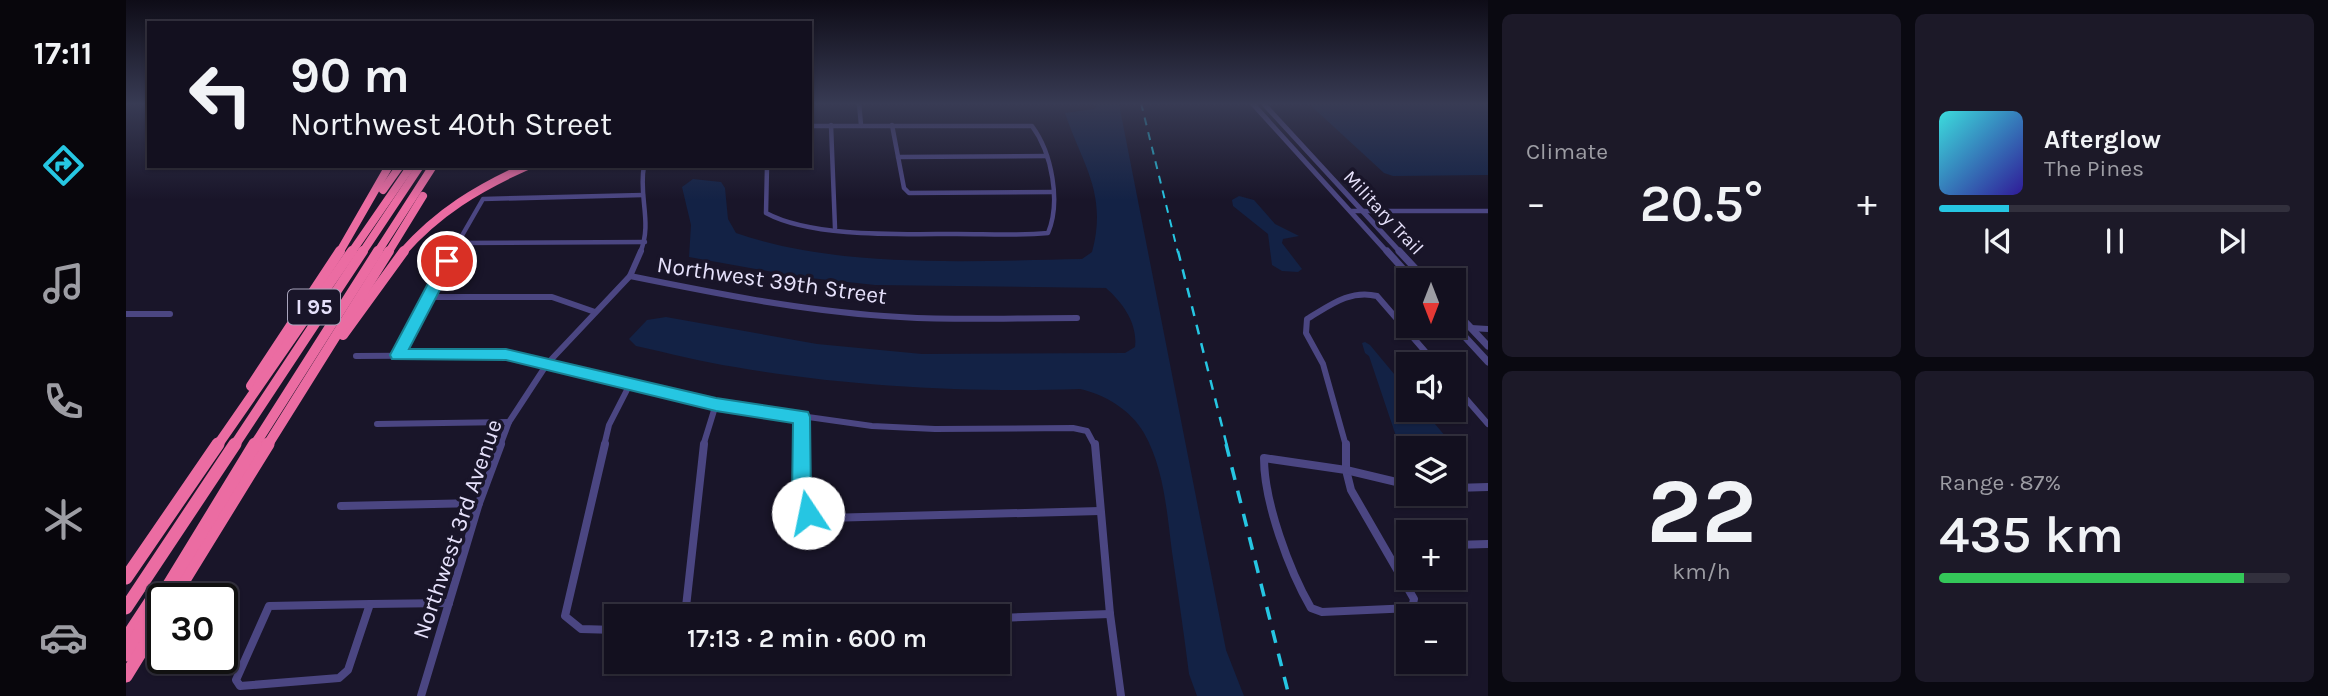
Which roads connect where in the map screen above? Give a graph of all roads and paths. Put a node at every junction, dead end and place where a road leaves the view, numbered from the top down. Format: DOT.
graph roads {
  1 [pos="831,135"];
  2 [pos="894,135"];
  3 [pos="1040,135"];
  4 [pos="1282,135"];
  5 [pos="1293,135"];
  6 [pos="1047,156"];
  7 [pos="898,158"];
  8 [pos="388,168"];
  9 [pos="399,168"];
  10 [pos="410,168"];
  11 [pos="419,168"];
  12 [pos="432,168"];
  13 [pos="440,168"];
  14 [pos="523,168"];
  15 [pos="643,168"];
  16 [pos="767,168"];
  17 [pos="1053,192"];
  18 [pos="643,195"];
  19 [pos="367,211"];
  20 [pos="1351,211"];
  21 [pos="1362,211"];
  22 [pos="1488,211"];
  23 [pos="835,228"];
  24 [pos="645,242"];
  25 [pos="457,243"];
  26 [pos="1402,268"];
  27 [pos="1415,268"];
  28 [pos="630,276"];
  29 [pos="428,297"];
  30 [pos="595,312"];
  31 [pos="126,314"];
  32 [pos="170,314"];
  33 [pos="1396,317"];
  34 [pos="1077,318"];
  35 [pos="1466,323"];
  36 [pos="1471,328"];
  37 [pos="1488,329"];
  38 [pos="1466,337"];
  39 [pos="1414,338"];
  40 [pos="1488,346"];
  41 [pos="1426,352"];
  42 [pos="398,355"];
  43 [pos="356,356"];
  44 [pos="1488,362"];
  45 [pos="547,364"];
  46 [pos="630,384"];
  47 [pos="1466,399"];
  48 [pos="716,404"];
  49 [pos="279,415"];
  50 [pos="802,417"];
  51 [pos="509,422"];
  52 [pos="377,424"];
  53 [pos="1488,424"];
  54 [pos="216,449"];
  55 [pos="1346,470"];
  56 [pos="1396,482"];
  57 [pos="1488,487"];
  58 [pos="1466,488"];
  59 [pos="479,503"];
  60 [pos="341,506"];
  61 [pos="1100,511"];
  62 [pos="1466,545"];
  63 [pos="1488,545"];
  64 [pos="126,579"];
  65 [pos="182,583"];
  66 [pos="449,603"];
  67 [pos="370,604"];
  68 [pos="686,604"];
  69 [pos="126,608"];
  70 [pos="1110,614"];
  71 [pos="1010,618"];
  72 [pos="604,630"];
  73 [pos="126,639"];
  74 [pos="147,642"];
  75 [pos="126,655"];
  76 [pos="126,676"];
  77 [pos="421,696"];
  78 [pos="1121,696"];
  1 -- 23 [label="street"];
  2 -- 7 [label="street"];
  3 -- 6 [label="street"];
  4 -- 20 [label="street, Military Trail"];
  5 -- 21 [label="street, Military Trail"];
  6 -- 7 [label="street"];
  6 -- 17 [label="street"];
  7 -- 17 [label="street"];
  8 -- 19 [label="highway"];
  9 -- 19 [label="highway"];
  10 -- 54 [label="highway, I 95"];
  11 -- 69 [label="highway"];
  12 -- 49 [label="highway"];
  13 -- 49 [label="highway, I 95"];
  14 -- 49 [label="highway"];
  15 -- 18 [label="street, Northwest 3rd Avenue"];
  16 -- 23 [label="street"];
  17 -- 23 [label="street"];
  18 -- 24 [label="street, Northwest 3rd Avenue"];
  18 -- 25 [label="street"];
  19 -- 54 [label="highway"];
  20 -- 21 [label="street"];
  20 -- 26 [label="street, Military Trail"];
  21 -- 22 [label="street"];
  21 -- 27 [label="street, Military Trail"];
  24 -- 25 [label="street"];
  24 -- 28 [label="street, Northwest 3rd Avenue"];
  25 -- 29 [label="street"];
  28 -- 30 [label="street, Northwest 3rd Avenue"];
  28 -- 34 [label="street, Northwest 39th Street"];
  29 -- 30 [label="street"];
  29 -- 42 [label="street"];
  30 -- 45 [label="street, Northwest 3rd Avenue"];
  31 -- 32 [label="street"];
  33 -- 55 [label="street"];
  35 -- 36 [label="street"];
  36 -- 37 [label="street"];
  36 -- 40 [label="street"];
  38 -- 44 [label="street"];
  39 -- 41 [label="street"];
  42 -- 43 [label="street"];
  42 -- 45 [label="street"];
  45 -- 46 [label="street"];
  45 -- 51 [label="street, Northwest 3rd Avenue"];
  46 -- 48 [label="street"];
  46 -- 72 [label="street"];
  47 -- 53 [label="street"];
  48 -- 50 [label="street"];
  48 -- 68 [label="street"];
  49 -- 65 [label="highway, I 95"];
  49 -- 73 [label="highway"];
  49 -- 75 [label="highway"];
  50 -- 61 [label="street"];
  50 -- 61 [label="street"];
  51 -- 52 [label="street"];
  51 -- 59 [label="street, Northwest 3rd Avenue"];
  54 -- 64 [label="highway, I 95"];
  55 -- 55 [label="street"];
  55 -- 56 [label="street"];
  57 -- 58 [label="street"];
  59 -- 60 [label="street"];
  59 -- 66 [label="street, Northwest 3rd Avenue"];
  61 -- 70 [label="street"];
  62 -- 63 [label="street"];
  66 -- 67 [label="street"];
  66 -- 77 [label="street, Northwest 3rd Avenue"];
  67 -- 67 [label="street"];
  70 -- 71 [label="street"];
  70 -- 78 [label="street"];
  74 -- 76 [label="highway"];
}
